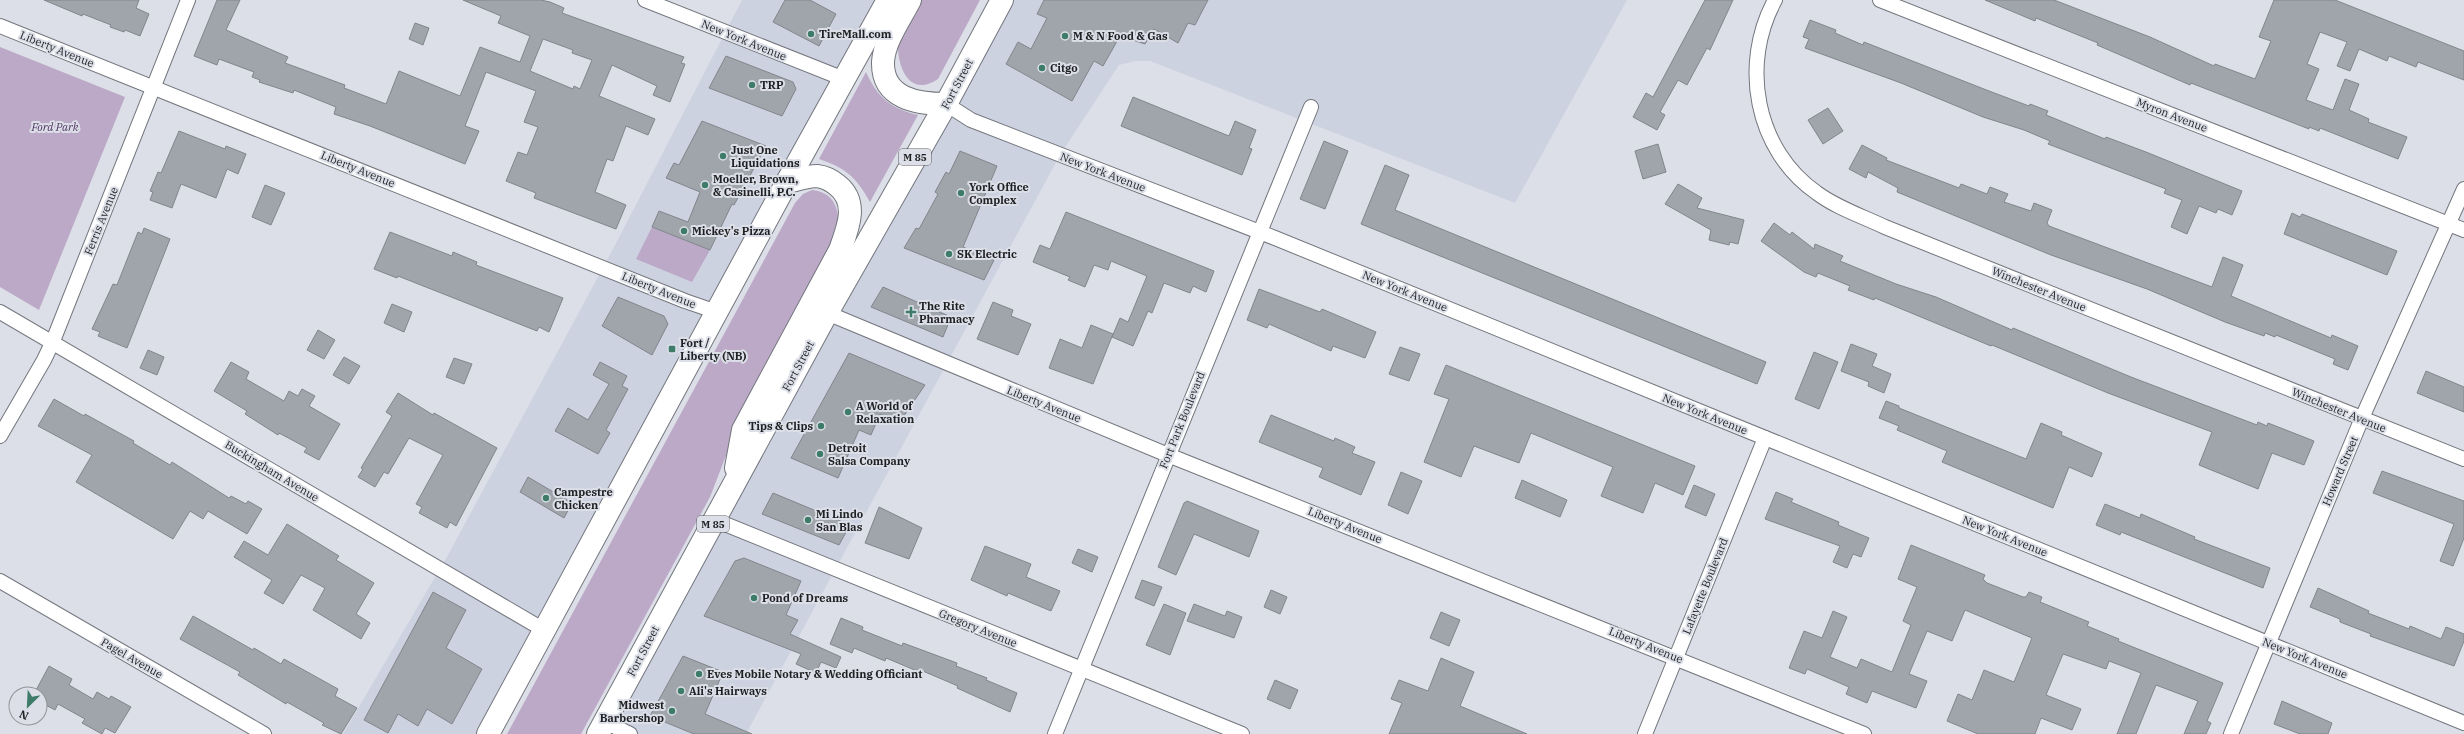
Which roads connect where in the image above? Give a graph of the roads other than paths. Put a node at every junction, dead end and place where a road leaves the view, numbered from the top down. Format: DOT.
graph roads {
  1 [pos="188,0"];
  2 [pos="645,0"];
  3 [pos="888,0"];
  4 [pos="910,0"];
  5 [pos="1002,0"];
  6 [pos="1775,0"];
  7 [pos="1880,0"];
  8 [pos="0,26"];
  9 [pos="844,79"];
  10 [pos="154,87"];
  11 [pos="946,104"];
  12 [pos="1311,107"];
  13 [pos="787,182"];
  14 [pos="2464,189"];
  15 [pos="2449,224"];
  16 [pos="2464,230"];
  17 [pos="1260,232"];
  18 [pos="0,312"];
  19 [pos="717,312"];
  20 [pos="827,313"];
  21 [pos="53,341"];
  22 [pos="2362,418"];
  23 [pos="0,436"];
  24 [pos="1765,438"];
  25 [pos="1168,455"];
  26 [pos="2464,459"];
  27 [pos="735,483"];
  28 [pos="715,520"];
  29 [pos="0,581"];
  30 [pos="544,630"];
  31 [pos="2268,644"];
  32 [pos="1676,658"];
  33 [pos="1081,670"];
  34 [pos="2464,723"];
  35 [pos="601,728"];
  36 [pos="264,734"];
  37 [pos="488,734"];
  38 [pos="630,734"];
  39 [pos="1055,734"];
  40 [pos="1242,734"];
  41 [pos="1645,734"];
  42 [pos="1864,734"];
  43 [pos="2231,734"];
  1 -- 10 [label="street, Ferris Avenue"];
  2 -- 9 [label="street, New York Avenue"];
  3 -- 9 [label="main road"];
  4 -- 11 [label="main road"];
  5 -- 11 [label="main road, Fort Street / M 85"];
  6 -- 22 [label="street, Winchester Avenue"];
  7 -- 15 [label="street, Myron Avenue"];
  8 -- 10 [label="street, Liberty Avenue"];
  9 -- 13 [label="main road"];
  10 -- 19 [label="street, Liberty Avenue"];
  10 -- 21 [label="street, Ferris Avenue"];
  11 -- 17 [label="street, New York Avenue"];
  11 -- 20 [label="main road, Fort Street / M 85"];
  12 -- 17 [label="street, Fort Park Boulevard"];
  13 -- 19 [label="main road"];
  13 -- 27 [label="main road"];
  14 -- 15 [label="street, Howard Street"];
  15 -- 16 [label="street, Myron Avenue"];
  15 -- 22 [label="street, Howard Street"];
  17 -- 24 [label="street, New York Avenue"];
  17 -- 25 [label="street, Fort Park Boulevard"];
  18 -- 21 [label="street, Buckingham Avenue"];
  19 -- 30 [label="main road"];
  20 -- 25 [label="street, Liberty Avenue"];
  20 -- 27 [label="main road, Fort Street / M 85"];
  21 -- 23 [label="street, Ferris Avenue"];
  21 -- 30 [label="street, Buckingham Avenue"];
  22 -- 26 [label="street, Winchester Avenue"];
  22 -- 31 [label="street, Howard Street"];
  24 -- 31 [label="street, New York Avenue"];
  24 -- 32 [label="street, Lafayette Boulevard"];
  25 -- 32 [label="street, Liberty Avenue"];
  25 -- 33 [label="street, Fort Park Boulevard"];
  27 -- 28 [label="main road, Fort Street / M 85"];
  28 -- 33 [label="street, Gregory Avenue"];
  28 -- 35 [label="main road, Fort Street / M 85"];
  29 -- 36 [label="street, Pagel Avenue"];
  30 -- 37 [label="main road"];
  31 -- 34 [label="street, New York Avenue"];
  31 -- 43 [label="street, Howard Street"];
  32 -- 41 [label="street, Lafayette Boulevard"];
  32 -- 42 [label="street, Liberty Avenue"];
  33 -- 39 [label="street, Fort Park Boulevard"];
  33 -- 40 [label="street, Gregory Avenue"];
  35 -- 38 [label="street"];
}
